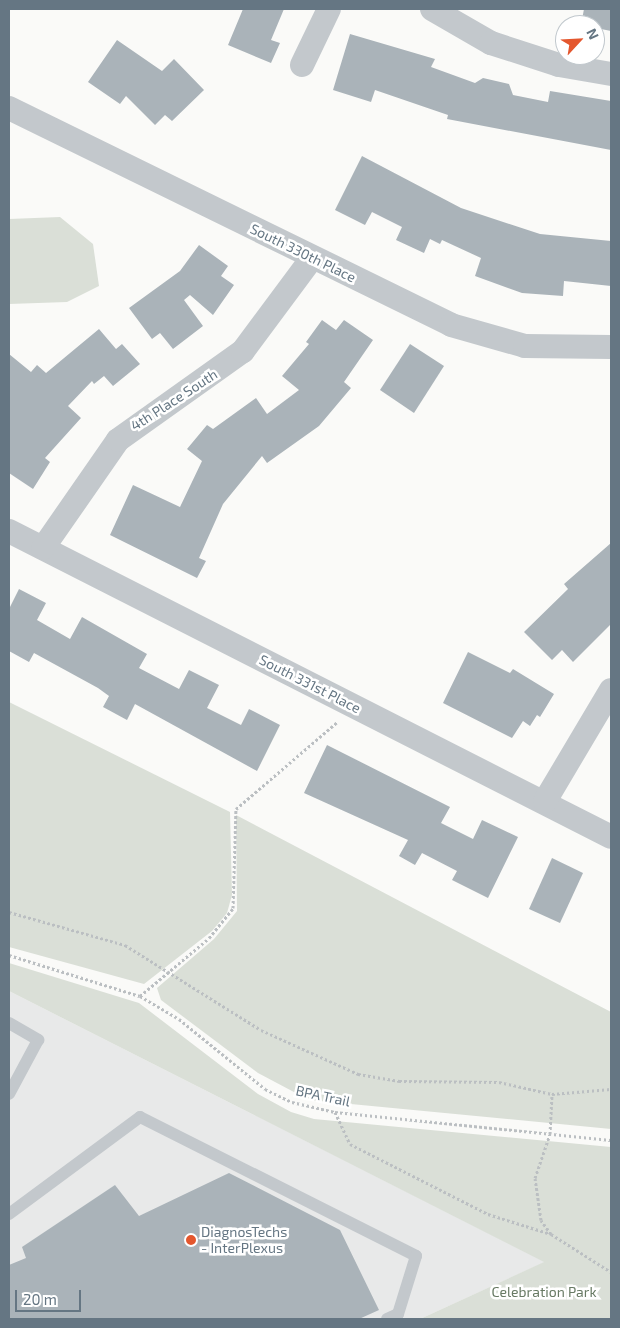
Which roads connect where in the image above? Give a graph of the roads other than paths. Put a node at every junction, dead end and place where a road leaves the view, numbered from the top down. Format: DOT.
graph roads {
  1 [pos="329,9"];
  2 [pos="432,9"];
  3 [pos="302,65"];
  4 [pos="611,74"];
  5 [pos="9,108"];
  6 [pos="312,258"];
  7 [pos="611,347"];
  8 [pos="9,531"];
  9 [pos="43,548"];
  10 [pos="611,690"];
  11 [pos="545,801"];
  12 [pos="611,837"];
  13 [pos="9,1023"];
  14 [pos="9,1094"];
  15 [pos="9,1214"];
  16 [pos="387,1319"];
  1 -- 3 [label="street"];
  2 -- 4 [label="street"];
  5 -- 6 [label="street, South 330th Place"];
  6 -- 7 [label="street, South 330th Place"];
  6 -- 9 [label="street, 4th Place South"];
  8 -- 9 [label="street, South 331st Place"];
  9 -- 11 [label="street, South 331st Place"];
  10 -- 11 [label="street"];
  11 -- 12 [label="street, South 331st Place"];
  13 -- 14 [label="lane"];
  15 -- 16 [label="lane"];
}
